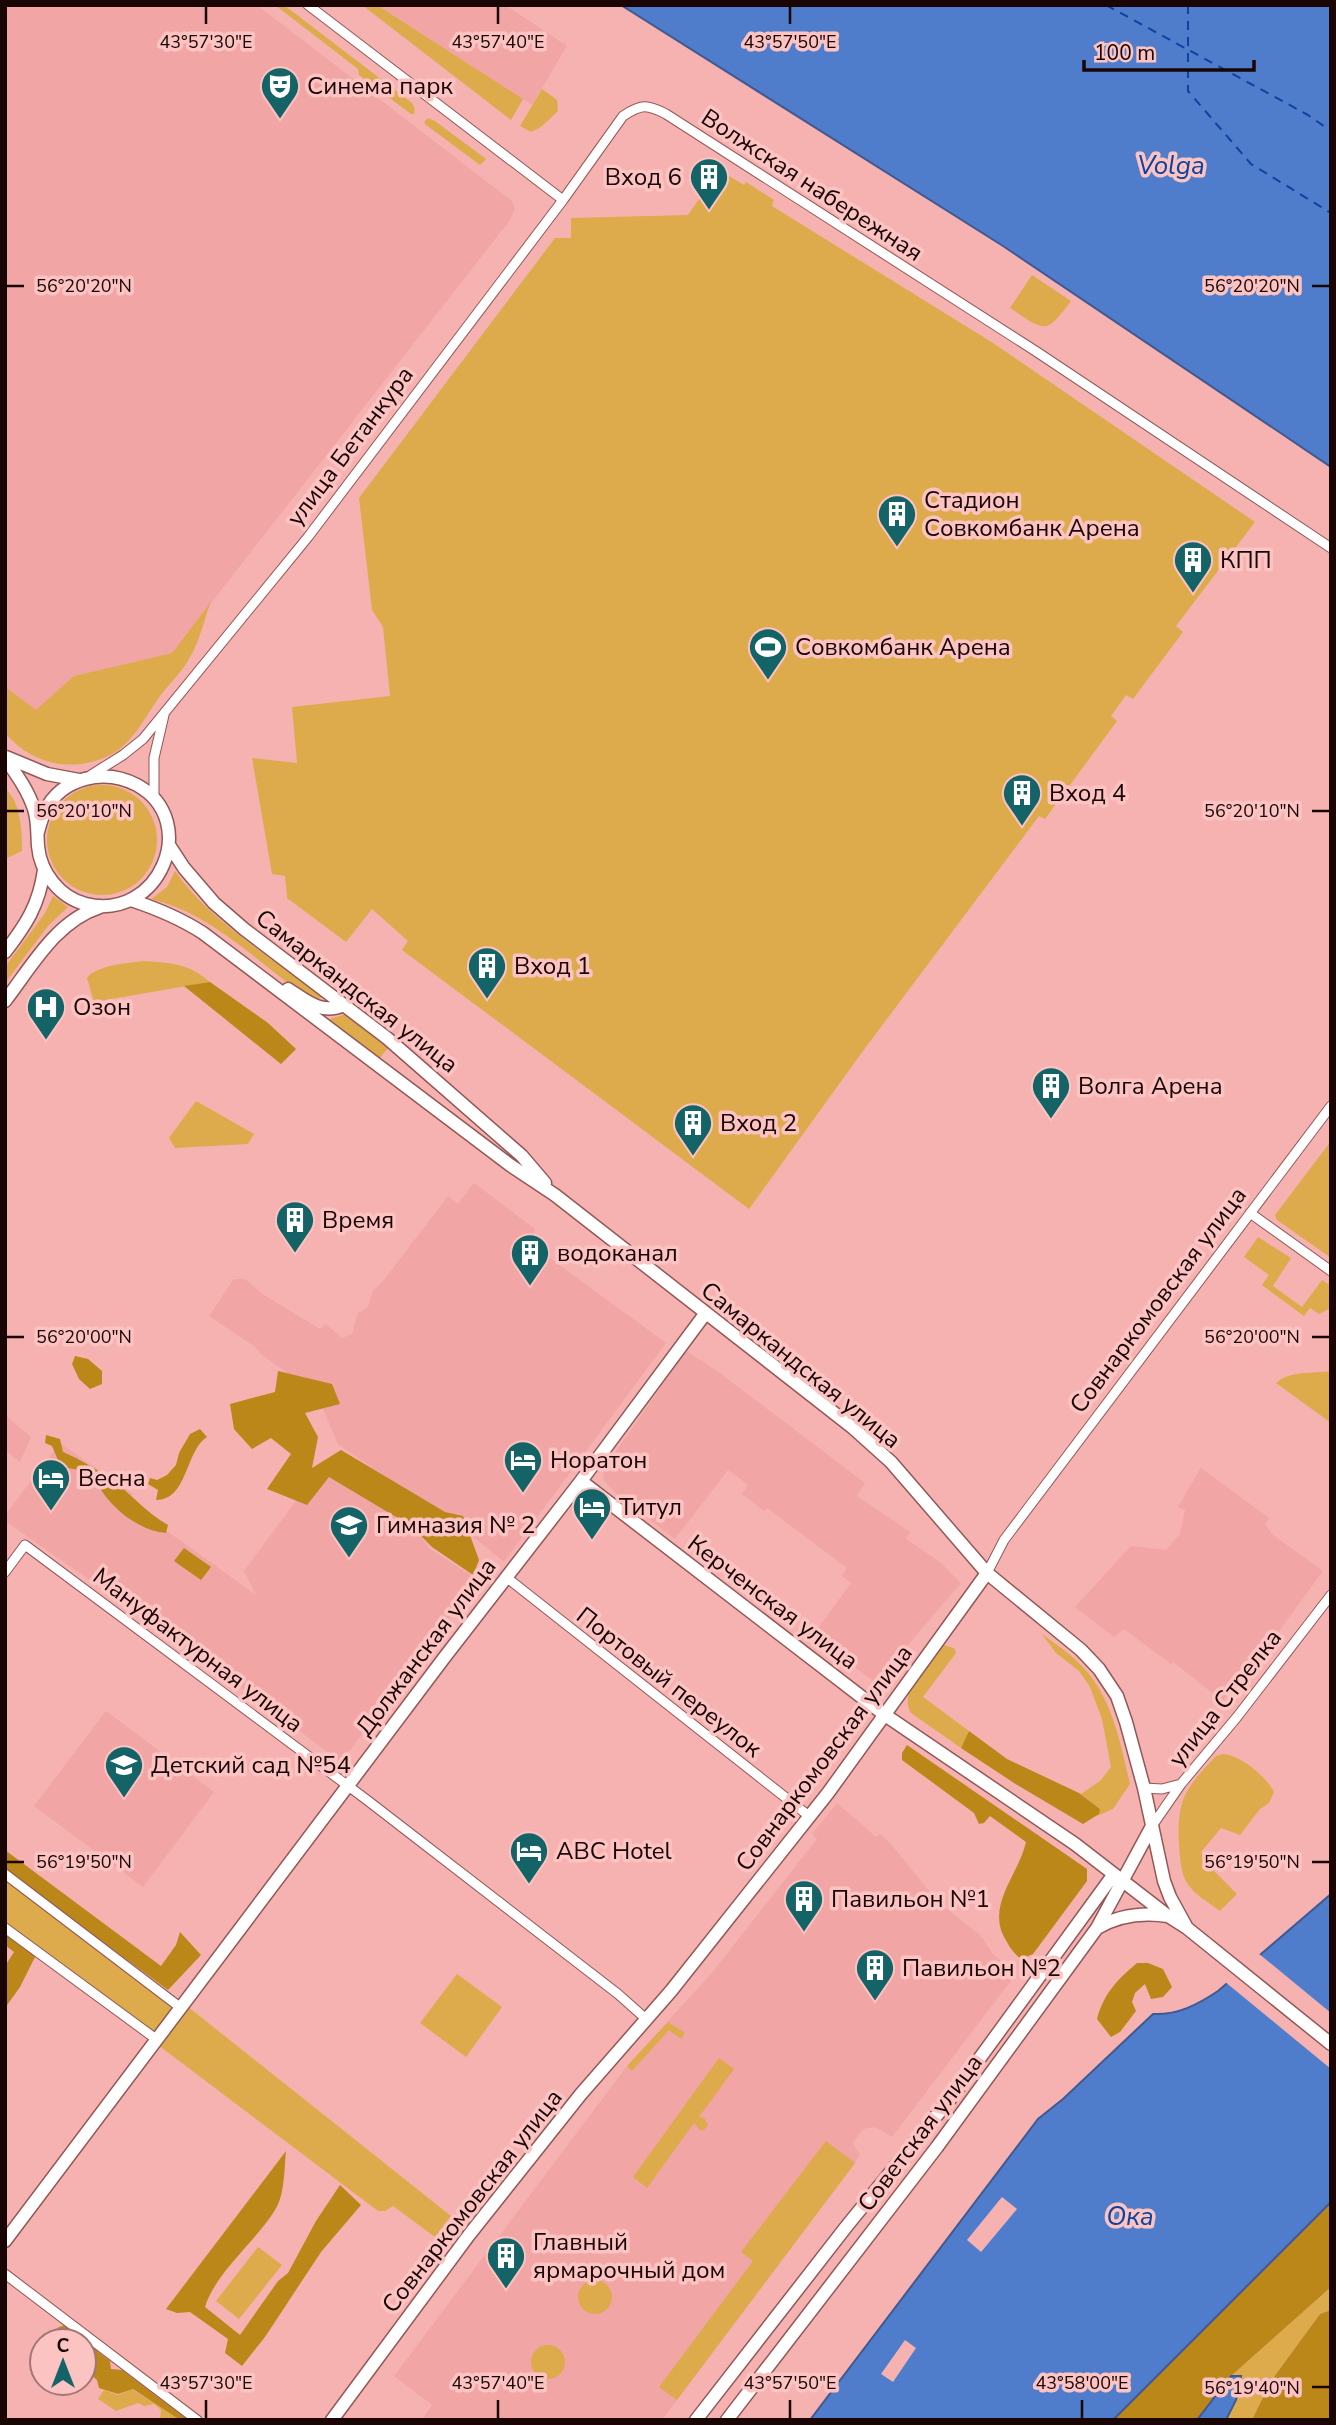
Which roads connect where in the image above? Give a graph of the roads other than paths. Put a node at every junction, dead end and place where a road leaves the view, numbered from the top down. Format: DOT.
graph roads {
  1 [pos="308,5"];
  2 [pos="563,200"];
  3 [pos="1331,548"];
  4 [pos="165,713"];
  5 [pos="5,757"];
  6 [pos="83,779"];
  7 [pos="153,799"];
  8 [pos="38,832"];
  9 [pos="169,845"];
  10 [pos="44,870"];
  11 [pos="131,900"];
  12 [pos="101,906"];
  13 [pos="5,952"];
  14 [pos="274,987"];
  15 [pos="5,1001"];
  16 [pos="344,1005"];
  17 [pos="1331,1106"];
  18 [pos="555,1195"];
  19 [pos="1250,1213"];
  20 [pos="1331,1270"];
  21 [pos="705,1314"];
  22 [pos="581,1481"];
  23 [pos="5,1572"];
  24 [pos="987,1573"];
  25 [pos="506,1577"];
  26 [pos="1331,1595"];
  27 [pos="885,1715"];
  28 [pos="1181,1784"];
  29 [pos="347,1785"];
  30 [pos="1144,1788"];
  31 [pos="809,1816"];
  32 [pos="1152,1826"];
  33 [pos="5,1874"];
  34 [pos="1119,1878"];
  35 [pos="1168,1916"];
  36 [pos="5,1928"];
  37 [pos="1097,1928"];
  38 [pos="1187,1928"];
  39 [pos="181,2008"];
  40 [pos="645,2018"];
  41 [pos="156,2039"];
  42 [pos="1331,2044"];
  43 [pos="5,2241"];
  44 [pos="5,2274"];
  45 [pos="197,2420"];
  46 [pos="332,2420"];
  47 [pos="696,2420"];
  48 [pos="727,2420"];
  1 -- 2 [label="street"];
  2 -- 3 [label="street, Волжская набережная"];
  2 -- 4 [label="street, улица Бетанкура"];
  4 -- 6 [label="street, улица Бетанкура"];
  4 -- 7 [label="street, улица Бетанкура"];
  5 -- 6 [label="main road"];
  5 -- 8 [label="main road"];
  6 -- 7 [label="main road"];
  6 -- 8 [label="main road"];
  7 -- 9 [label="main road"];
  8 -- 10 [label="main road"];
  9 -- 11 [label="main road"];
  9 -- 16 [label="main road, Самаркандская улица"];
  10 -- 12 [label="main road"];
  10 -- 13 [label="main road"];
  11 -- 12 [label="main road"];
  11 -- 14 [label="main road, Самаркандская улица"];
  12 -- 15 [label="main road"];
  14 -- 16 [label="main road"];
  14 -- 18 [label="main road, Самаркандская улица"];
  16 -- 18 [label="main road, Самаркандская улица"];
  17 -- 19 [label="street, Совнаркомовская улица"];
  18 -- 21 [label="main road, Самаркандская улица"];
  19 -- 20 [label="street"];
  19 -- 24 [label="street, Совнаркомовская улица"];
  21 -- 22 [label="main road, Должанская улица"];
  21 -- 24 [label="main road, Самаркандская улица"];
  22 -- 25 [label="main road, Должанская улица"];
  22 -- 27 [label="main road, Керченская улица"];
  23 -- 29 [label="street, Мануфактурная улица"];
  24 -- 27 [label="main road, Совнаркомовская улица"];
  24 -- 30 [label="main road, Самаркандская улица"];
  25 -- 29 [label="main road, Должанская улица"];
  25 -- 31 [label="street, Портовый переулок"];
  26 -- 28 [label="street, улица Стрелка"];
  27 -- 31 [label="main road, Совнаркомовская улица"];
  27 -- 34 [label="main road, Керченская улица"];
  28 -- 30 [label="street"];
  28 -- 32 [label="street, улица Стрелка"];
  29 -- 39 [label="main road, Должанская улица"];
  29 -- 40 [label="street, Мануфактурная улица"];
  30 -- 32 [label="main road, Самаркандская улица"];
  31 -- 40 [label="main road, Совнаркомовская улица"];
  32 -- 34 [label="main road"];
  32 -- 38 [label="main road, Самаркандская улица"];
  33 -- 39 [label="street"];
  34 -- 35 [label="main road, Керченская улица"];
  34 -- 37 [label="main road, Советская улица"];
  34 -- 47 [label="main road, Советская улица"];
  35 -- 37 [label="main road"];
  35 -- 38 [label="main road, Керченская улица"];
  36 -- 41 [label="street"];
  37 -- 48 [label="main road, Советская улица"];
  38 -- 42 [label="main road, Керченская улица"];
  39 -- 41 [label="main road, Должанская улица"];
  40 -- 46 [label="main road, Совнаркомовская улица"];
  41 -- 43 [label="main road, Должанская улица"];
  44 -- 45 [label="street"];
}
